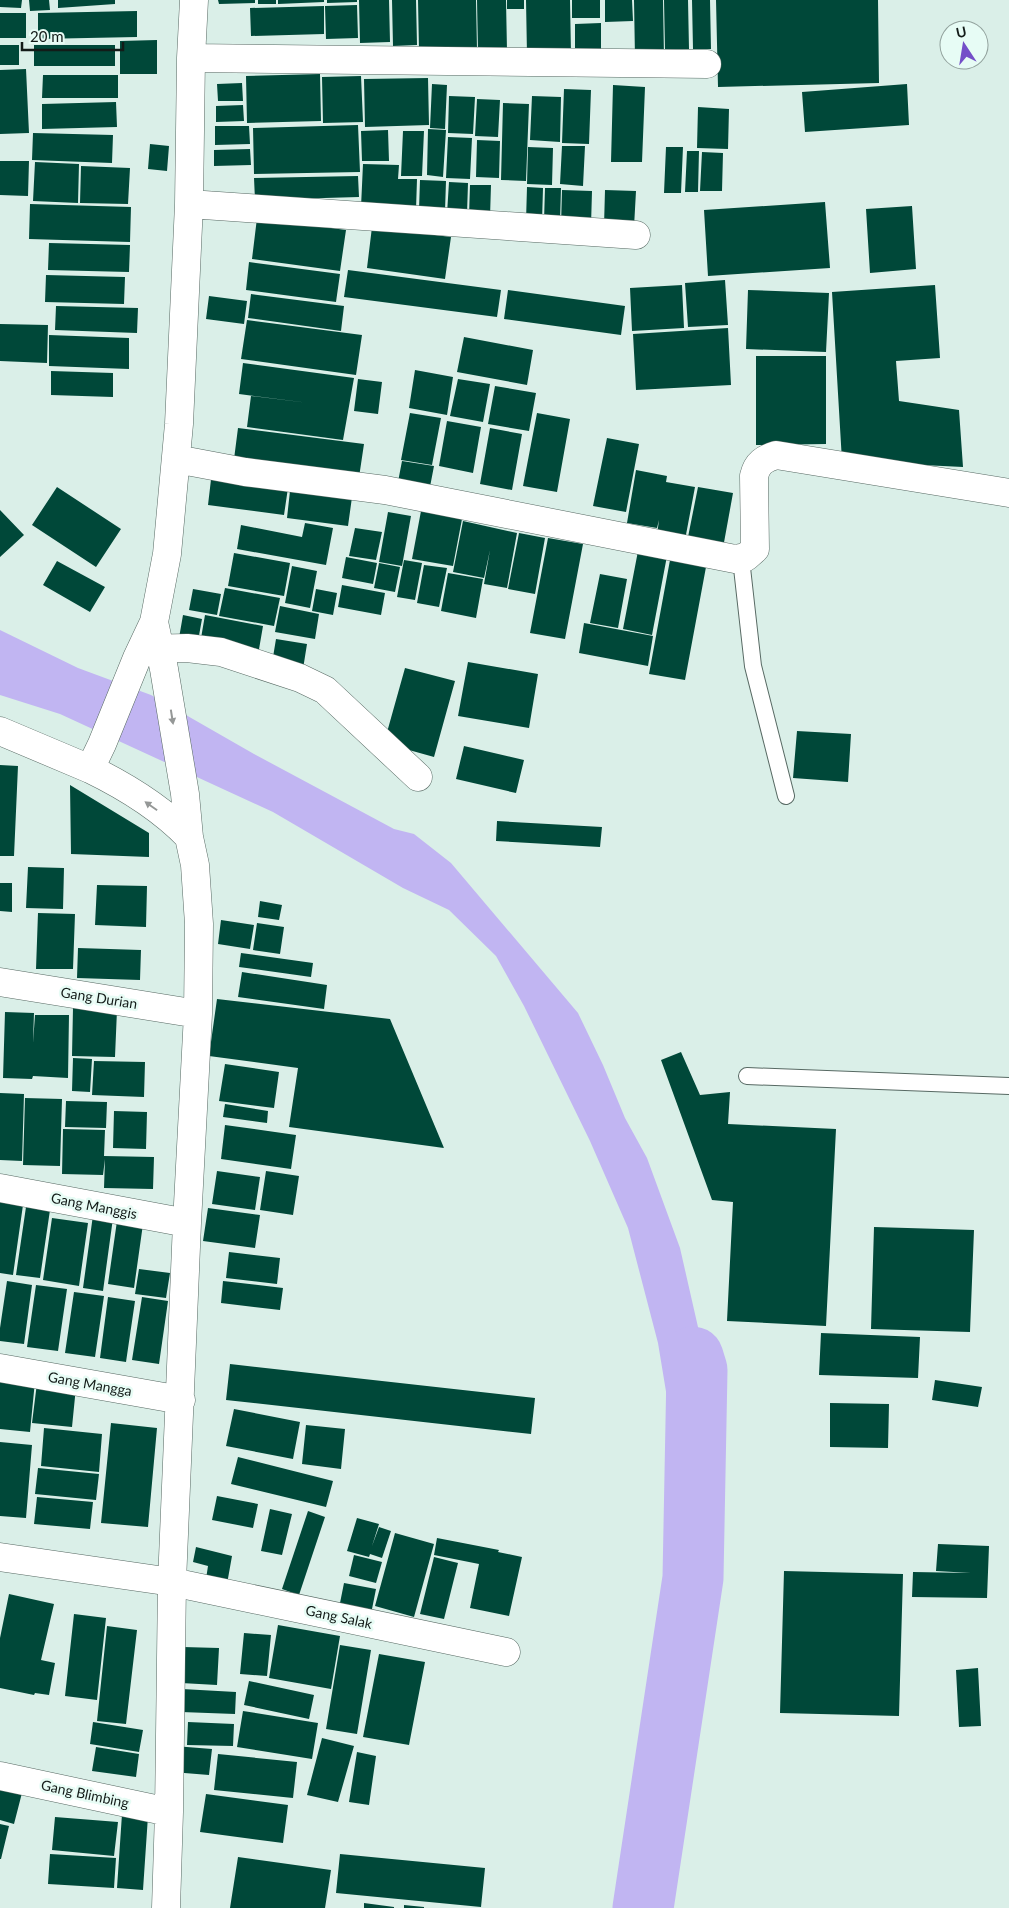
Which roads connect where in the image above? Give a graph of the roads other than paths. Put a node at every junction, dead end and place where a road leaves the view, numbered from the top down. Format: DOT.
graph roads {
  1 [pos="194,0"];
  2 [pos="191,58"];
  3 [pos="707,64"];
  4 [pos="189,204"];
  5 [pos="636,235"];
  6 [pos="176,459"];
  7 [pos="1009,494"];
  8 [pos="741,559"];
  9 [pos="150,656"];
  10 [pos="0,731"];
  11 [pos="90,769"];
  12 [pos="418,777"];
  13 [pos="786,796"];
  14 [pos="189,837"];
  15 [pos="0,982"];
  16 [pos="198,1014"];
  17 [pos="747,1076"];
  18 [pos="1009,1086"];
  19 [pos="0,1188"];
  20 [pos="187,1223"];
  21 [pos="0,1368"];
  22 [pos="181,1400"];
  23 [pos="0,1557"];
  24 [pos="172,1582"];
  25 [pos="506,1652"];
  26 [pos="0,1776"];
  27 [pos="169,1812"];
  28 [pos="166,1908"];
  1 -- 2 [label="street"];
  2 -- 3 [label="street"];
  2 -- 4 [label="street"];
  4 -- 5 [label="street"];
  4 -- 6 [label="street"];
  6 -- 8 [label="street"];
  6 -- 9 [label="street"];
  7 -- 8 [label="street"];
  8 -- 13 [label="lane"];
  9 -- 11 [label="street"];
  9 -- 12 [label="street"];
  9 -- 14 [label="street, one-way"];
  10 -- 11 [label="street"];
  14 -- 11 [label="street, one-way"];
  14 -- 16 [label="street"];
  15 -- 16 [label="street, Gang Durian"];
  16 -- 20 [label="street"];
  17 -- 18 [label="lane"];
  19 -- 20 [label="street, Gang Manggis"];
  20 -- 22 [label="street"];
  21 -- 22 [label="street, Gang Mangga"];
  22 -- 24 [label="street"];
  23 -- 24 [label="street, Gang Salak"];
  24 -- 25 [label="street, Gang Salak"];
  24 -- 27 [label="street"];
  26 -- 27 [label="street, Gang Blimbing"];
  27 -- 28 [label="street"];
}
